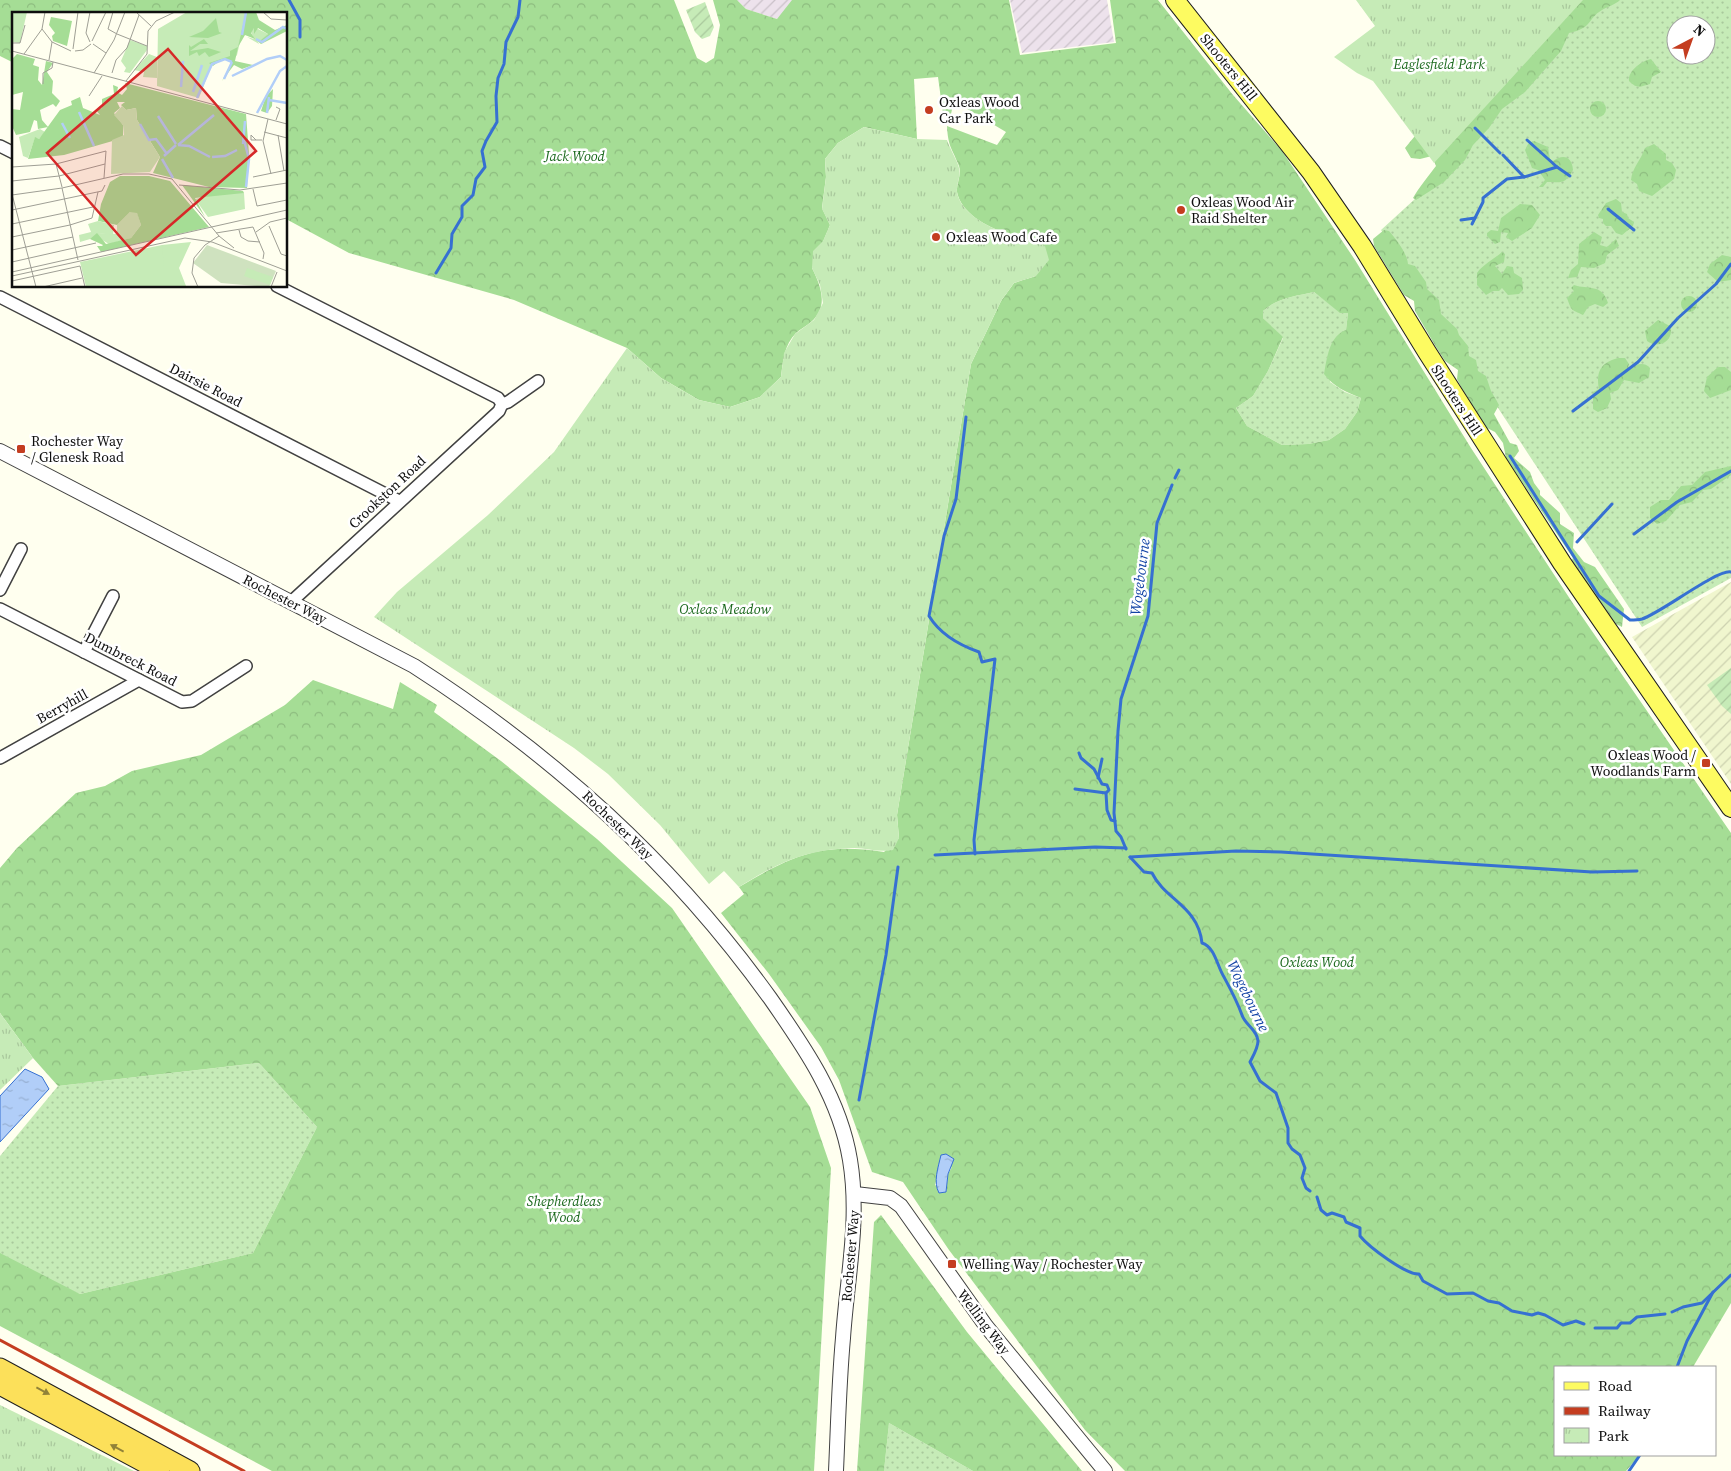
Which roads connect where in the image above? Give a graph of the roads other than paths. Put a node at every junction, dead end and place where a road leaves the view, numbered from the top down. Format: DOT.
graph roads {
  1 [pos="1175,0"];
  2 [pos="0,146"];
  3 [pos="12,152"];
  4 [pos="281,288"];
  5 [pos="0,297"];
  6 [pos="538,381"];
  7 [pos="502,404"];
  8 [pos="0,451"];
  9 [pos="399,501"];
  10 [pos="21,549"];
  11 [pos="0,590"];
  12 [pos="113,596"];
  13 [pos="291,602"];
  14 [pos="0,609"];
  15 [pos="84,652"];
  16 [pos="246,666"];
  17 [pos="139,680"];
  18 [pos="0,758"];
  19 [pos="1731,808"];
  20 [pos="855,1194"];
  21 [pos="0,1368"];
  22 [pos="0,1385"];
  23 [pos="160,1471"];
  24 [pos="190,1471"];
  25 [pos="836,1471"];
  26 [pos="1105,1471"];
  1 -- 19 [label="main road, Shooters Hill"];
  2 -- 3 [label="street"];
  4 -- 7 [label="street"];
  5 -- 9 [label="street, Dairsie Road"];
  6 -- 7 [label="street, Crookston Road"];
  7 -- 9 [label="street, Crookston Road"];
  8 -- 13 [label="street, Rochester Way"];
  9 -- 13 [label="street, Crookston Road"];
  10 -- 11 [label="street"];
  12 -- 15 [label="street"];
  13 -- 20 [label="street, Rochester Way"];
  14 -- 15 [label="street, Dumbreck Road"];
  15 -- 17 [label="street, Dumbreck Road"];
  16 -- 17 [label="street, Dumbreck Road"];
  17 -- 18 [label="street, Berryhill"];
  20 -- 25 [label="street, Rochester Way"];
  20 -- 26 [label="street, Welling Way"];
  21 -- 24 [label="highway, one-way"];
  23 -- 22 [label="highway, one-way"];
}
